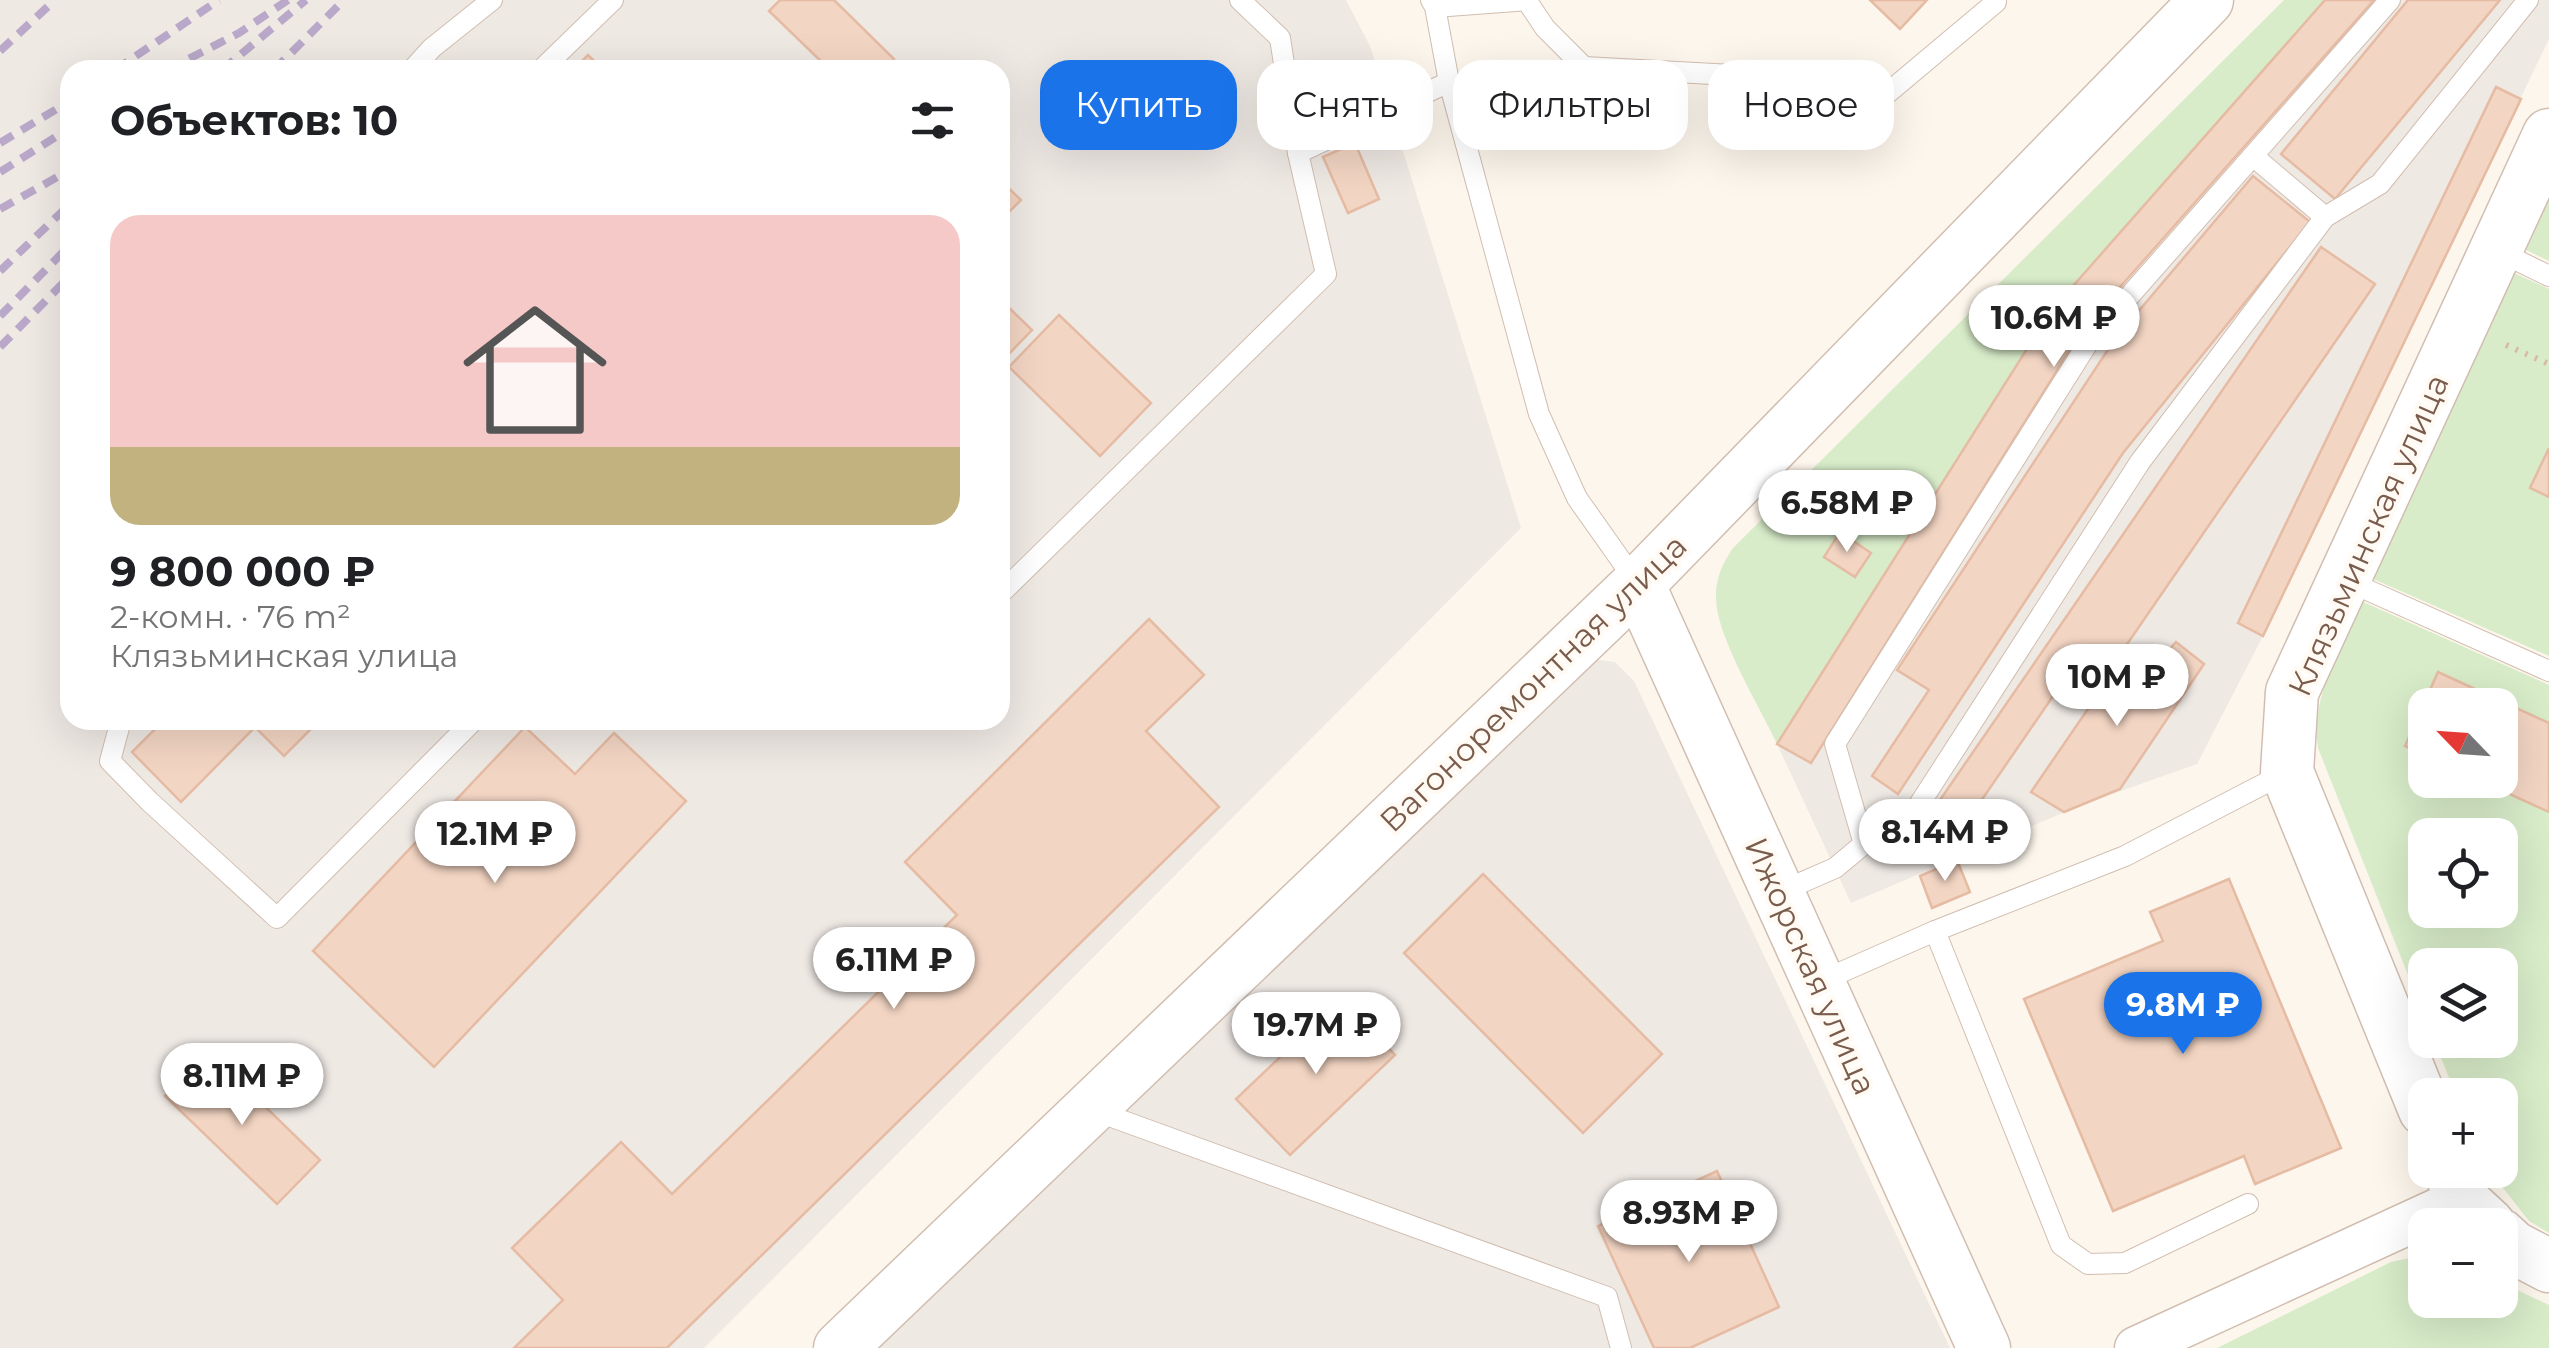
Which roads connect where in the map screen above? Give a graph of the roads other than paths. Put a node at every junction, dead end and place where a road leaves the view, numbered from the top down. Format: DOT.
graph roads {
  1 [pos="492,0"];
  2 [pos="613,0"];
  3 [pos="1240,0"];
  4 [pos="1527,0"];
  5 [pos="2207,0"];
  6 [pos="2390,0"];
  7 [pos="2528,0"];
  8 [pos="1996,2"];
  9 [pos="1433,4"];
  10 [pos="421,60"];
  11 [pos="552,60"];
  12 [pos="1449,82"];
  13 [pos="2549,136"];
  14 [pos="1298,153"];
  15 [pos="2253,156"];
  16 [pos="2326,216"];
  17 [pos="2496,250"];
  18 [pos="2549,276"];
  19 [pos="2344,579"];
  20 [pos="1010,584"];
  21 [pos="1638,584"];
  22 [pos="2549,670"];
  23 [pos="118,730"];
  24 [pos="464,730"];
  25 [pos="2287,772"];
  26 [pos="1864,844"];
  27 [pos="1777,893"];
  28 [pos="1935,931"];
  29 [pos="1818,982"];
  30 [pos="2412,1078"];
  31 [pos="1091,1109"];
  32 [pos="2467,1198"];
  33 [pos="2248,1204"];
  34 [pos="2518,1250"];
  35 [pos="2549,1266"];
  36 [pos="840,1348"];
  37 [pos="1621,1348"];
  38 [pos="1984,1348"];
  39 [pos="2136,1348"];
  1 -- 10 [label="lane"];
  2 -- 11 [label="lane"];
  3 -- 14 [label="lane"];
  4 -- 8 [label="lane"];
  4 -- 9 [label="lane"];
  5 -- 21 [label="street, Вагоноремонтная улица"];
  6 -- 15 [label="lane"];
  7 -- 16 [label="lane"];
  9 -- 12 [label="lane"];
  12 -- 14 [label="lane"];
  12 -- 21 [label="lane"];
  13 -- 17 [label="street, Клязьминская улица"];
  14 -- 20 [label="lane"];
  15 -- 16 [label="lane"];
  15 -- 26 [label="lane"];
  16 -- 26 [label="lane"];
  17 -- 18 [label="lane"];
  17 -- 19 [label="street, Клязьминская улица"];
  19 -- 22 [label="lane"];
  19 -- 25 [label="street, Клязьминская улица"];
  21 -- 27 [label="street, Ижорская улица"];
  21 -- 31 [label="street, Вагоноремонтная улица"];
  23 -- 24 [label="lane"];
  25 -- 28 [label="lane"];
  25 -- 30 [label="street, Клязьминская улица"];
  26 -- 27 [label="lane"];
  27 -- 29 [label="street, Ижорская улица"];
  28 -- 29 [label="lane"];
  28 -- 33 [label="lane"];
  29 -- 38 [label="street, Ижорская улица"];
  31 -- 36 [label="street, Вагоноремонтная улица"];
  31 -- 37 [label="lane"];
  32 -- 39 [label="street"];
  34 -- 35 [label="street"];
}
